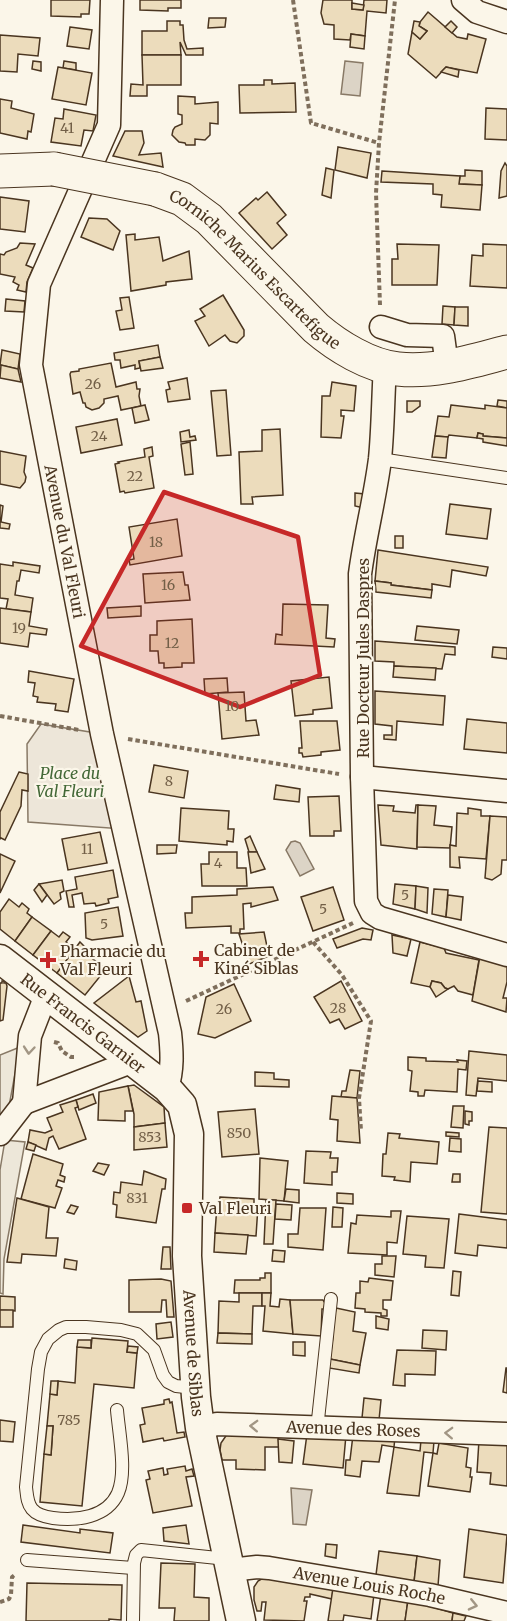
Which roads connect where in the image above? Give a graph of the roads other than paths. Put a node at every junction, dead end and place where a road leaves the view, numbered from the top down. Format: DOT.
graph roads {
  1 [pos="112,0"];
  2 [pos="463,0"];
  3 [pos="507,22"];
  4 [pos="0,171"];
  5 [pos="381,327"];
  6 [pos="507,352"];
  7 [pos="385,366"];
  8 [pos="447,366"];
  9 [pos="380,459"];
  10 [pos="507,478"];
  11 [pos="362,777"];
  12 [pos="507,791"];
  13 [pos="507,955"];
  14 [pos="0,959"];
  15 [pos="46,995"];
  16 [pos="119,1067"];
  17 [pos="167,1088"];
  18 [pos="24,1103"];
  19 [pos="0,1134"];
  20 [pos="331,1299"];
  21 [pos="195,1388"];
  22 [pos="117,1410"];
  23 [pos="200,1428"];
  24 [pos="317,1429"];
  25 [pos="507,1434"];
  26 [pos="27,1560"];
  27 [pos="229,1565"];
  28 [pos="133,1568"];
  29 [pos="507,1613"];
  30 [pos="133,1621"];
  31 [pos="241,1621"];
  1 -- 17 [label="street, Avenue du Val Fleuri"];
  2 -- 3 [label="street"];
  4 -- 7 [label="main road, Corniche Marius Escartefigue, bridge"];
  5 -- 8 [label="street"];
  6 -- 8 [label="main road, Corniche Marius Escartefigue"];
  7 -- 8 [label="main road, Corniche Marius Escartefigue"];
  7 -- 9 [label="street, Rue Docteur Jules Daspres"];
  9 -- 10 [label="lane"];
  9 -- 11 [label="street, Rue Docteur Jules Daspres"];
  11 -- 12 [label="street"];
  11 -- 13 [label="street, Rue Docteur Jules Daspres"];
  14 -- 15 [label="street, Rue Francis Garnier"];
  15 -- 16 [label="street, Rue Francis Garnier"];
  15 -- 18 [label="street, one-way"];
  16 -- 17 [label="street, Rue Francis Garnier"];
  16 -- 18 [label="street"];
  17 -- 21 [label="street, Avenue de Siblas"];
  18 -- 19 [label="street"];
  20 -- 24 [label="lane"];
  21 -- 22 [label="lane"];
  21 -- 23 [label="street, Avenue de Siblas"];
  24 -- 23 [label="street, Avenue des Roses, one-way"];
  23 -- 27 [label="street, Avenue de Siblas"];
  25 -- 24 [label="street, Avenue des Roses, one-way"];
  26 -- 28 [label="lane"];
  27 -- 28 [label="lane"];
  27 -- 29 [label="street, Avenue Louis Roche, one-way"];
  27 -- 31 [label="street, Avenue de Siblas"];
  28 -- 30 [label="lane"];
}
